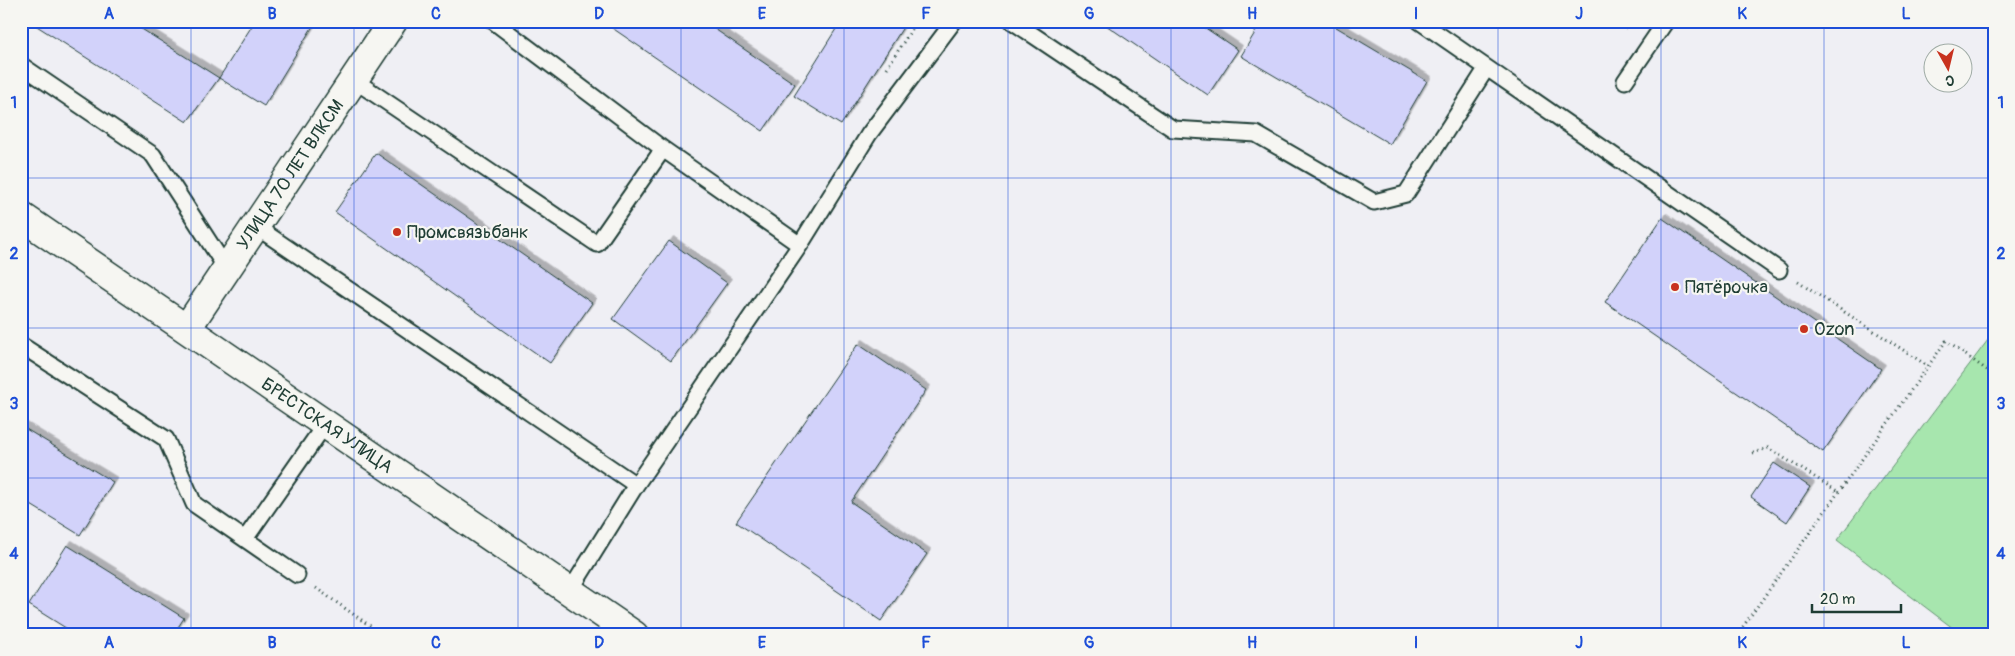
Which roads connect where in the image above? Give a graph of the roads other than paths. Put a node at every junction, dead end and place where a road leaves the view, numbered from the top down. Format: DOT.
graph roads {
  1 [pos="393,21"];
  2 [pos="493,21"];
  3 [pos="954,21"];
  4 [pos="1012,21"];
  5 [pos="1419,21"];
  6 [pos="1666,21"];
  7 [pos="21,65"];
  8 [pos="1486,69"];
  9 [pos="354,80"];
  10 [pos="1625,80"];
  11 [pos="663,149"];
  12 [pos="21,216"];
  13 [pos="255,226"];
  14 [pos="800,244"];
  15 [pos="226,268"];
  16 [pos="1779,270"];
  17 [pos="187,328"];
  18 [pos="21,344"];
  19 [pos="326,423"];
  20 [pos="636,485"];
  21 [pos="245,539"];
  22 [pos="296,575"];
  23 [pos="570,591"];
  24 [pos="634,635"];
  1 -- 9 [label="street, УЛИЦА 70 ЛЕТ ВЛКСМ"];
  2 -- 11 [label="lane"];
  3 -- 14 [label="lane"];
  4 -- 8 [label="lane"];
  5 -- 8 [label="lane"];
  6 -- 10 [label="lane"];
  7 -- 15 [label="lane"];
  8 -- 16 [label="lane"];
  9 -- 11 [label="lane"];
  9 -- 13 [label="street, УЛИЦА 70 ЛЕТ ВЛКСМ"];
  11 -- 14 [label="lane"];
  12 -- 17 [label="street, БРЕСТСКАЯ УЛИЦА"];
  13 -- 15 [label="street, УЛИЦА 70 ЛЕТ ВЛКСМ"];
  13 -- 20 [label="lane"];
  14 -- 20 [label="lane"];
  15 -- 17 [label="street, УЛИЦА 70 ЛЕТ ВЛКСМ"];
  17 -- 19 [label="street, БРЕСТСКАЯ УЛИЦА"];
  18 -- 21 [label="lane"];
  19 -- 21 [label="lane"];
  19 -- 23 [label="street, БРЕСТСКАЯ УЛИЦА"];
  20 -- 23 [label="lane"];
  21 -- 22 [label="lane"];
  23 -- 24 [label="street, БРЕСТСКАЯ УЛИЦА"];
}
